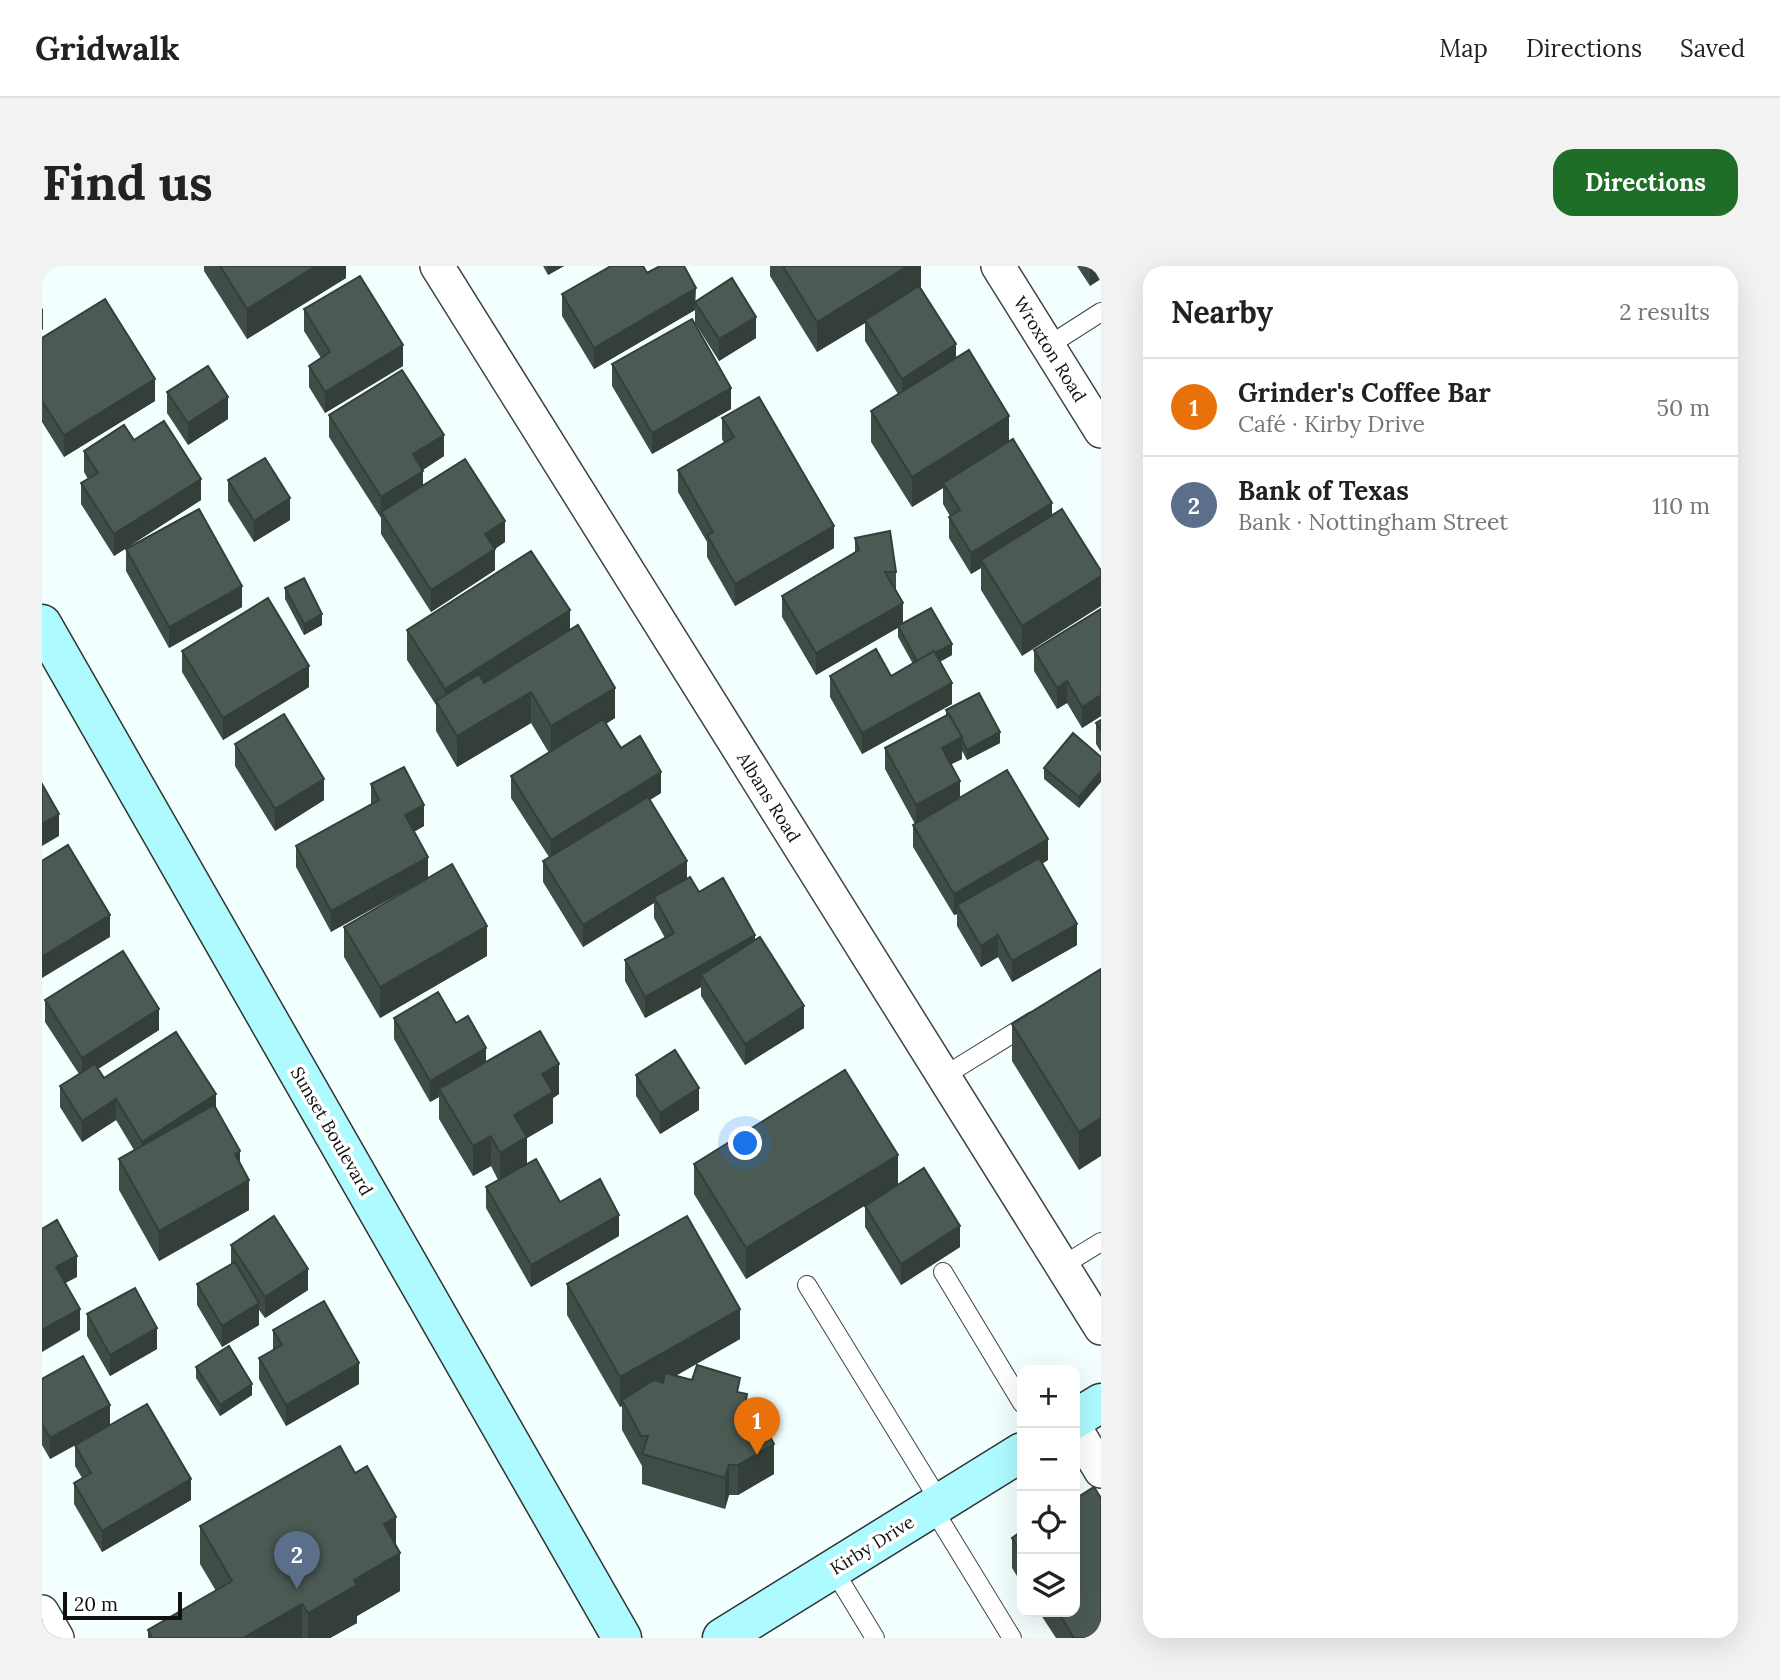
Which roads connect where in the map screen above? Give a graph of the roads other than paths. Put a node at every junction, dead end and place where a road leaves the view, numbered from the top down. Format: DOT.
graph roads {
  1 [pos="437,266"];
  2 [pos="998,266"];
  3 [pos="1101,312"];
  4 [pos="1048,346"];
  5 [pos="1101,431"];
  6 [pos="42,624"];
  7 [pos="1045,1013"];
  8 [pos="944,1076"];
  9 [pos="1101,1242"];
  10 [pos="1062,1266"];
  11 [pos="943,1272"];
  12 [pos="807,1285"];
  13 [pos="1101,1328"];
  14 [pos="1017,1395"];
  15 [pos="1101,1403"];
  16 [pos="1080,1416"];
  17 [pos="1080,1436"];
  18 [pos="1017,1455"];
  19 [pos="1101,1471"];
  20 [pos="936,1505"];
  21 [pos="833,1569"];
  22 [pos="42,1612"];
  23 [pos="57,1638"];
  24 [pos="622,1638"];
  25 [pos="722,1638"];
  26 [pos="875,1638"];
  27 [pos="1012,1638"];
  1 -- 8 [label="street, Albans Road"];
  2 -- 4 [label="street, Wroxton Road"];
  3 -- 4 [label="lane"];
  4 -- 5 [label="street, Wroxton Road"];
  6 -- 24 [label="street, Sunset Boulevard"];
  7 -- 8 [label="lane"];
  8 -- 10 [label="street, Albans Road"];
  9 -- 10 [label="lane"];
  10 -- 13 [label="street, Albans Road"];
  11 -- 14 [label="lane"];
  12 -- 20 [label="lane"];
  15 -- 16 [label="street"];
  17 -- 19 [label="street"];
  18 -- 20 [label="street, Kirby Drive"];
  20 -- 21 [label="street, Kirby Drive"];
  20 -- 27 [label="lane"];
  21 -- 25 [label="street, Kirby Drive"];
  21 -- 26 [label="lane"];
  22 -- 23 [label="street"];
}
